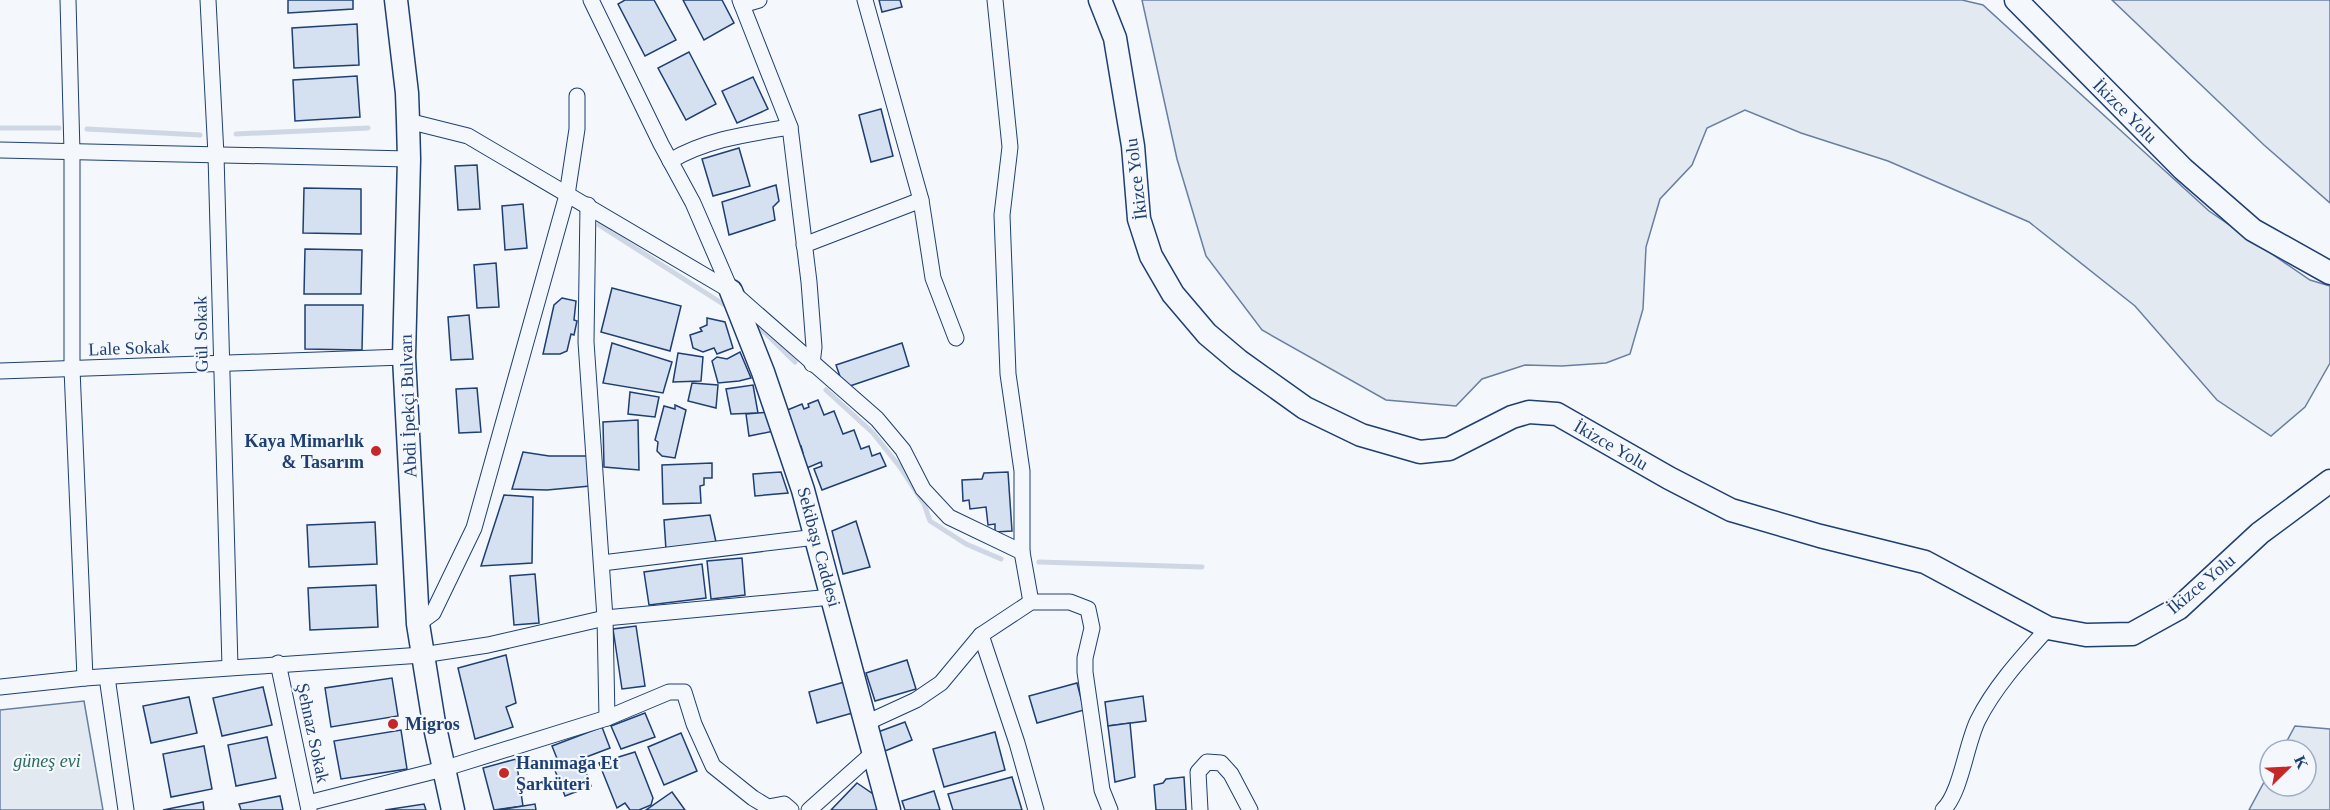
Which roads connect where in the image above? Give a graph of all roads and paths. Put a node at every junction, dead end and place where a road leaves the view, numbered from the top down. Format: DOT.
graph roads {
  1 [pos="68,0"];
  2 [pos="207,0"];
  3 [pos="396,0"];
  4 [pos="591,0"];
  5 [pos="759,0"];
  6 [pos="865,0"];
  7 [pos="995,0"];
  8 [pos="1100,0"];
  9 [pos="2016,0"];
  10 [pos="741,2"];
  11 [pos="577,96"];
  12 [pos="408,122"];
  13 [pos="790,127"];
  14 [pos="0,150"];
  15 [pos="72,152"];
  16 [pos="216,155"];
  17 [pos="410,159"];
  18 [pos="670,161"];
  19 [pos="567,195"];
  20 [pos="921,200"];
  21 [pos="588,205"];
  22 [pos="804,245"];
  23 [pos="2330,273"];
  24 [pos="731,291"];
  25 [pos="956,338"];
  26 [pos="404,357"];
  27 [pos="221,364"];
  28 [pos="812,364"];
  29 [pos="72,369"];
  30 [pos="0,371"];
  31 [pos="2330,481"];
  32 [pos="816,537"];
  33 [pos="1022,552"];
  34 [pos="602,563"];
  35 [pos="832,597"];
  36 [pos="1031,602"];
  37 [pos="605,618"];
  38 [pos="418,624"];
  39 [pos="2048,628"];
  40 [pos="981,635"];
  41 [pos="422,655"];
  42 [pos="278,663"];
  43 [pos="230,667"];
  44 [pos="107,677"];
  45 [pos="85,678"];
  46 [pos="0,687"];
  47 [pos="607,718"];
  48 [pos="866,723"];
  49 [pos="873,753"];
  50 [pos="443,770"];
  51 [pos="309,807"];
  52 [pos="766,808"];
  53 [pos="126,810"];
  54 [pos="453,810"];
  55 [pos="791,810"];
  56 [pos="809,810"];
  57 [pos="888,810"];
  58 [pos="1036,810"];
  59 [pos="1110,810"];
  60 [pos="1200,810"];
  61 [pos="1250,810"];
  62 [pos="1943,810"];
  1 -- 15 [label="street"];
  2 -- 16 [label="street, Gül Sokak"];
  3 -- 12 [label="street, Abdi İpekçi Bulvarı"];
  4 -- 18 [label="street"];
  5 -- 10 [label="street"];
  6 -- 20 [label="street"];
  7 -- 33 [label="street"];
  8 -- 39 [label="street, İkizce Yolu"];
  9 -- 23 [label="street, İkizce Yolu"];
  10 -- 13 [label="street"];
  11 -- 19 [label="street"];
  12 -- 17 [label="street, Abdi İpekçi Bulvarı"];
  12 -- 19 [label="street"];
  13 -- 18 [label="street"];
  13 -- 22 [label="street"];
  14 -- 15 [label="street"];
  15 -- 16 [label="street"];
  15 -- 29 [label="street"];
  16 -- 17 [label="street"];
  16 -- 27 [label="street, Gül Sokak"];
  17 -- 26 [label="street, Abdi İpekçi Bulvarı"];
  18 -- 24 [label="street"];
  19 -- 21 [label="street"];
  19 -- 38 [label="street"];
  20 -- 22 [label="street"];
  20 -- 25 [label="street"];
  21 -- 24 [label="street"];
  21 -- 34 [label="street"];
  22 -- 28 [label="street"];
  24 -- 28 [label="street"];
  24 -- 32 [label="street, Sekibaşı Caddesi"];
  26 -- 27 [label="street, Lale Sokak"];
  26 -- 38 [label="street, Abdi İpekçi Bulvarı"];
  27 -- 29 [label="street, Lale Sokak"];
  27 -- 43 [label="street, Gül Sokak"];
  28 -- 33 [label="street"];
  29 -- 30 [label="street, Lale Sokak"];
  29 -- 45 [label="street"];
  31 -- 39 [label="street, İkizce Yolu"];
  32 -- 34 [label="street"];
  32 -- 35 [label="street, Sekibaşı Caddesi"];
  33 -- 36 [label="street"];
  34 -- 37 [label="street"];
  35 -- 37 [label="street"];
  35 -- 48 [label="street, Sekibaşı Caddesi"];
  36 -- 40 [label="street"];
  36 -- 59 [label="street"];
  37 -- 41 [label="street"];
  37 -- 47 [label="street"];
  38 -- 41 [label="street, Abdi İpekçi Bulvarı"];
  39 -- 62 [label="street"];
  40 -- 48 [label="street"];
  40 -- 58 [label="street"];
  41 -- 42 [label="street"];
  41 -- 50 [label="street, Abdi İpekçi Bulvarı"];
  42 -- 43 [label="street"];
  42 -- 51 [label="street, Şehnaz Sokak"];
  43 -- 44 [label="street"];
  44 -- 45 [label="street"];
  44 -- 53 [label="street"];
  45 -- 46 [label="street"];
  47 -- 50 [label="street"];
  47 -- 52 [label="street"];
  48 -- 49 [label="street, Sekibaşı Caddesi"];
  49 -- 56 [label="street"];
  49 -- 57 [label="street, Sekibaşı Caddesi"];
  50 -- 51 [label="street"];
  50 -- 54 [label="street, Abdi İpekçi Bulvarı"];
  52 -- 55 [label="street"];
  60 -- 61 [label="street"];
}
